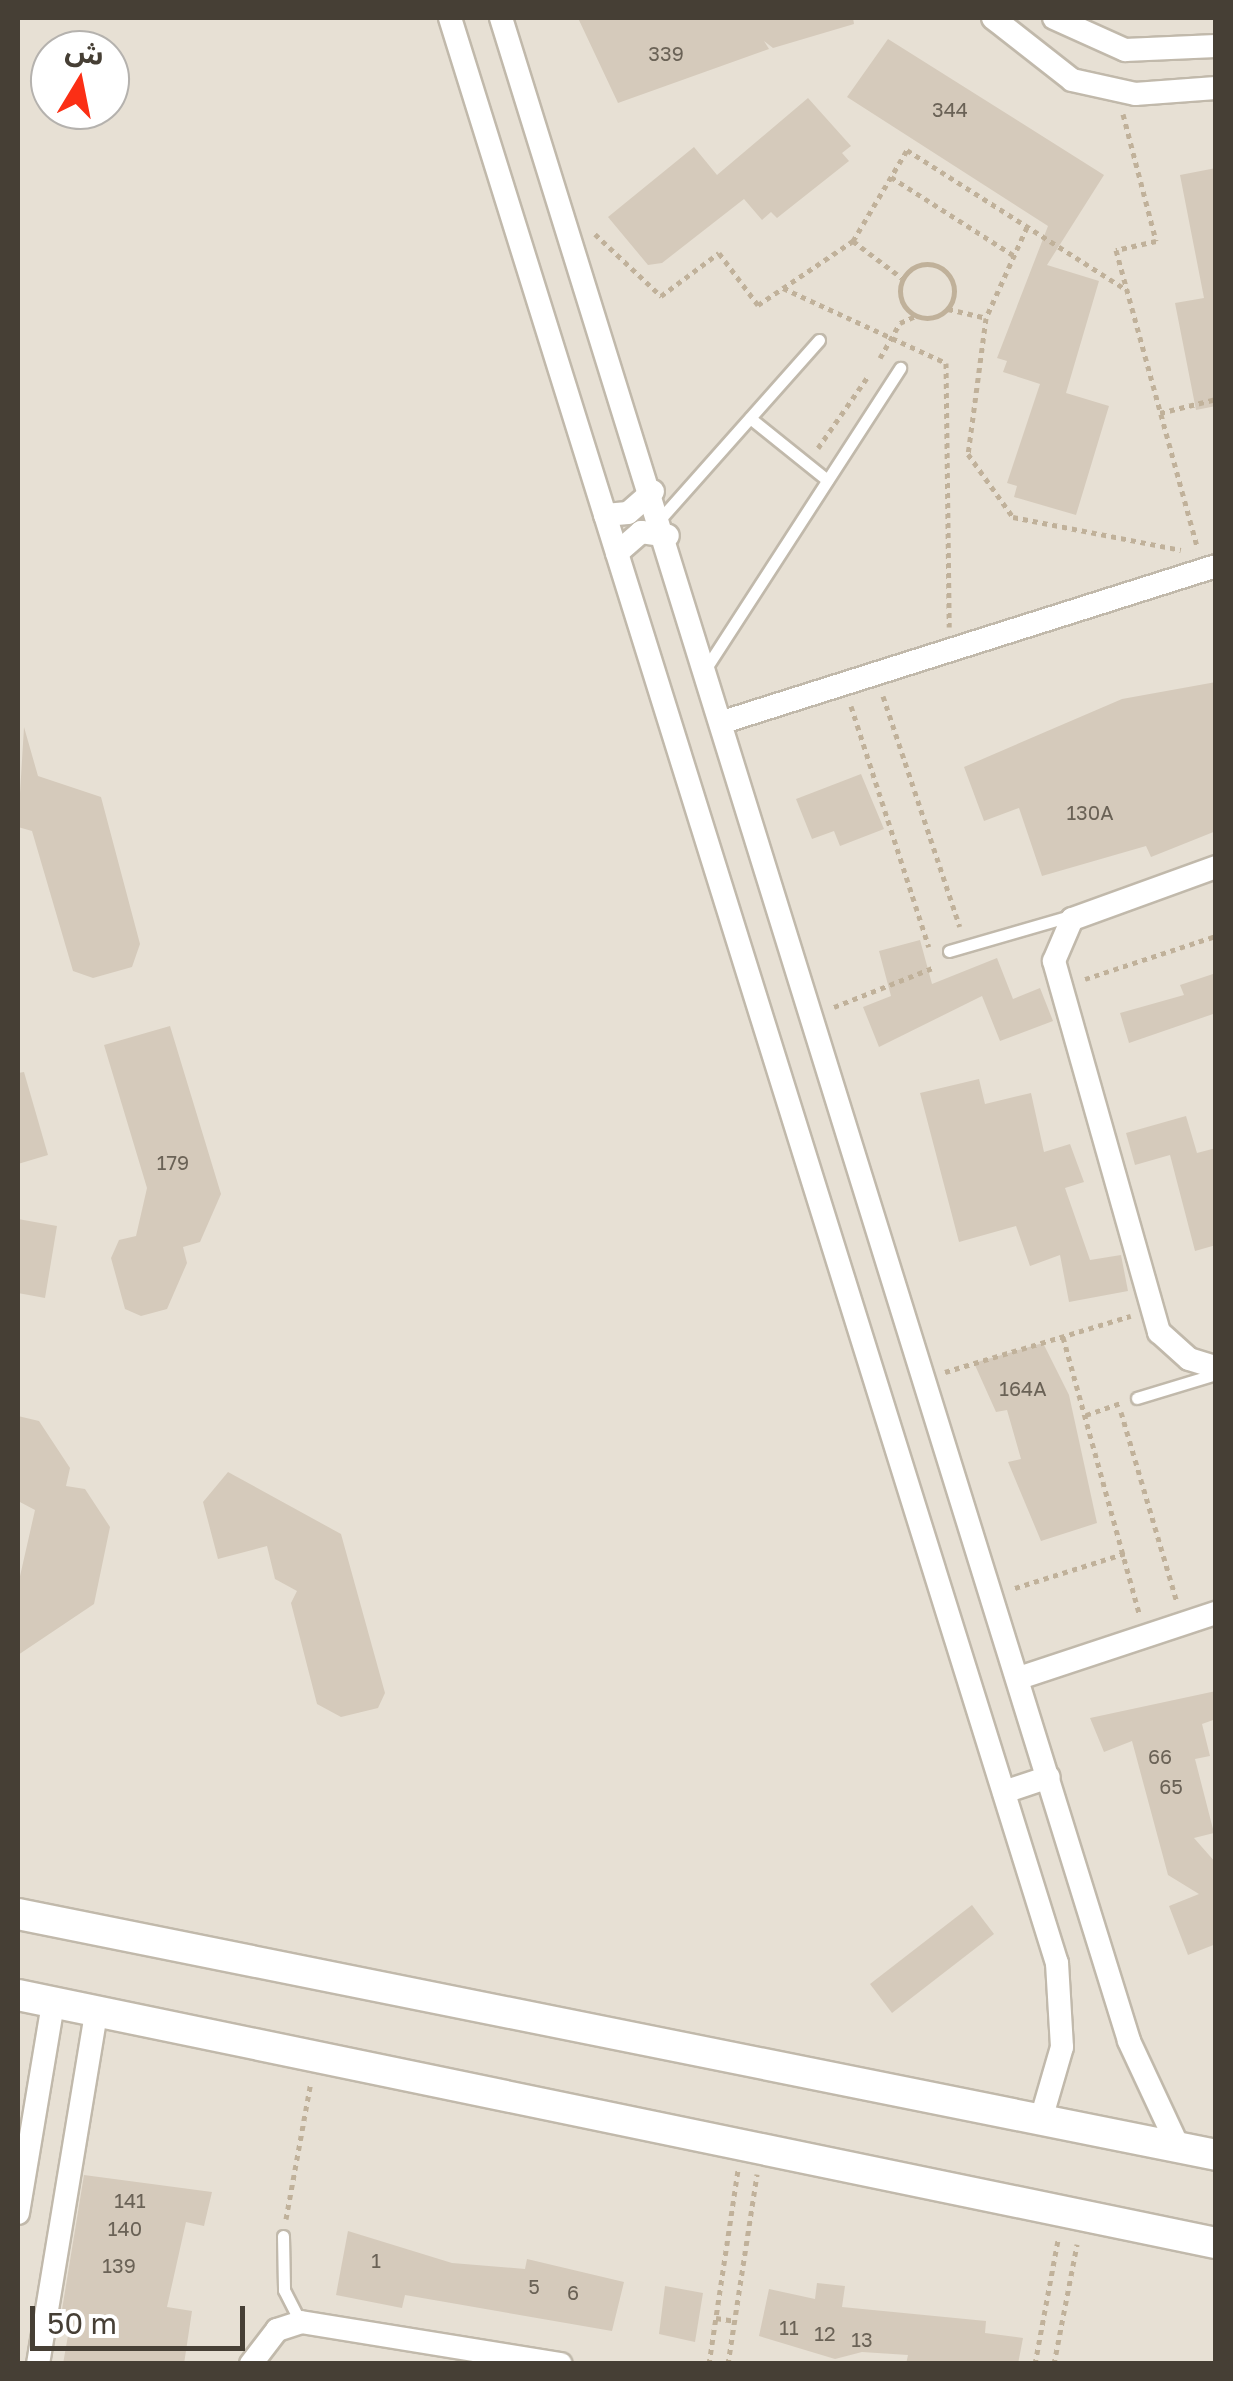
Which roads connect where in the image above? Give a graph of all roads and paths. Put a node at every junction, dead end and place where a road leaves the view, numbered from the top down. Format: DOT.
graph roads {
  1 [pos="450,18"];
  2 [pos="501,18"];
  3 [pos="993,18"];
  4 [pos="1054,18"];
  5 [pos="1216,46"];
  6 [pos="1216,88"];
  7 [pos="1117,92"];
  8 [pos="891,176"];
  9 [pos="560,201"];
  10 [pos="1027,226"];
  11 [pos="853,241"];
  12 [pos="1013,255"];
  13 [pos="902,278"];
  14 [pos="783,288"];
  15 [pos="1127,290"];
  16 [pos="948,309"];
  17 [pos="916,316"];
  18 [pos="986,318"];
  19 [pos="893,339"];
  20 [pos="819,340"];
  21 [pos="900,368"];
  22 [pos="1216,399"];
  23 [pos="1160,413"];
  24 [pos="750,418"];
  25 [pos="808,464"];
  26 [pos="827,480"];
  27 [pos="653,490"];
  28 [pos="605,515"];
  29 [pos="665,527"];
  30 [pos="617,552"];
  31 [pos="1216,566"];
  32 [pos="949,650"];
  33 [pos="708,665"];
  34 [pos="876,674"];
  35 [pos="844,684"];
  36 [pos="726,721"];
  37 [pos="1216,866"];
  38 [pos="1081,913"];
  39 [pos="1216,936"];
  40 [pos="966,946"];
  41 [pos="949,951"];
  42 [pos="1061,987"];
  43 [pos="816,1013"];
  44 [pos="1153,1310"];
  45 [pos="1062,1337"];
  46 [pos="1216,1370"];
  47 [pos="927,1377"];
  48 [pos="1136,1398"];
  49 [pos="1118,1404"];
  50 [pos="1086,1415"];
  51 [pos="1126,1553"];
  52 [pos="994,1594"];
  53 [pos="1216,1613"];
  54 [pos="1183,1623"];
  55 [pos="1144,1637"];
  56 [pos="1019,1678"];
  57 [pos="1050,1776"];
  58 [pos="1004,1792"];
  59 [pos="18,1914"];
  60 [pos="18,1996"];
  61 [pos="53,2003"];
  62 [pos="96,2012"];
  63 [pos="315,2059"];
  64 [pos="1042,2116"];
  65 [pos="1179,2148"];
  66 [pos="751,2149"];
  67 [pos="1216,2155"];
  68 [pos="18,2214"];
  69 [pos="1072,2214"];
  70 [pos="283,2236"];
  71 [pos="1216,2243"];
  72 [pos="716,2318"];
  73 [pos="734,2321"];
  74 [pos="301,2322"];
  75 [pos="38,2364"];
  76 [pos="251,2364"];
  77 [pos="561,2364"];
  78 [pos="709,2364"];
  79 [pos="728,2364"];
  80 [pos="1035,2364"];
  81 [pos="1054,2364"];
  1 -- 28 [label="street"];
  2 -- 9 [label="street"];
  3 -- 7 [label="street"];
  4 -- 5 [label="street"];
  6 -- 7 [label="street"];
  7 -- 15 [label="path"];
  8 -- 10 [label="path"];
  8 -- 11 [label="path"];
  8 -- 12 [label="path"];
  9 -- 14 [label="path"];
  9 -- 27 [label="street"];
  10 -- 12 [label="path"];
  10 -- 15 [label="path"];
  11 -- 13 [label="path"];
  11 -- 14 [label="path"];
  12 -- 18 [label="path"];
  13 -- 16 [label="path"];
  13 -- 17 [label="path"];
  14 -- 19 [label="path"];
  15 -- 23 [label="path"];
  16 -- 17 [label="path"];
  16 -- 18 [label="path"];
  17 -- 19 [label="path"];
  18 -- 23 [label="path"];
  19 -- 25 [label="path"];
  19 -- 32 [label="path"];
  20 -- 24 [label="lane"];
  21 -- 26 [label="lane"];
  22 -- 23 [label="path"];
  24 -- 25 [label="lane"];
  24 -- 29 [label="lane"];
  25 -- 26 [label="lane"];
  26 -- 33 [label="lane"];
  27 -- 28 [label="street"];
  27 -- 29 [label="street"];
  28 -- 30 [label="street"];
  29 -- 30 [label="street"];
  29 -- 33 [label="street"];
  30 -- 58 [label="street"];
  31 -- 32 [label="street"];
  32 -- 34 [label="street"];
  33 -- 36 [label="street"];
  34 -- 35 [label="street"];
  34 -- 40 [label="path"];
  35 -- 36 [label="street"];
  35 -- 43 [label="path"];
  36 -- 43 [label="street"];
  37 -- 38 [label="street"];
  38 -- 40 [label="lane"];
  38 -- 42 [label="street"];
  39 -- 42 [label="path"];
  40 -- 41 [label="lane"];
  42 -- 44 [label="street"];
  43 -- 47 [label="street"];
  44 -- 45 [label="path"];
  44 -- 46 [label="street"];
  45 -- 47 [label="path"];
  45 -- 50 [label="path"];
  46 -- 48 [label="lane"];
  47 -- 52 [label="street"];
  48 -- 49 [label="path"];
  49 -- 50 [label="path"];
  49 -- 54 [label="path"];
  50 -- 51 [label="path"];
  51 -- 52 [label="path"];
  51 -- 55 [label="path"];
  52 -- 56 [label="street"];
  53 -- 54 [label="street"];
  54 -- 55 [label="street"];
  55 -- 56 [label="street"];
  56 -- 57 [label="street"];
  57 -- 58 [label="street"];
  57 -- 65 [label="street"];
  58 -- 64 [label="street"];
  59 -- 64 [label="street"];
  60 -- 61 [label="street"];
  61 -- 62 [label="street"];
  61 -- 68 [label="street"];
  62 -- 63 [label="street"];
  62 -- 75 [label="street"];
  63 -- 66 [label="street"];
  63 -- 70 [label="path"];
  64 -- 65 [label="street"];
  65 -- 67 [label="street"];
  66 -- 69 [label="street"];
  66 -- 72 [label="path"];
  66 -- 73 [label="path"];
  69 -- 71 [label="street"];
  69 -- 80 [label="path"];
  69 -- 81 [label="path"];
  70 -- 74 [label="lane"];
  72 -- 73 [label="path"];
  72 -- 78 [label="path"];
  73 -- 79 [label="path"];
  74 -- 76 [label="street"];
  74 -- 77 [label="street"];
}
